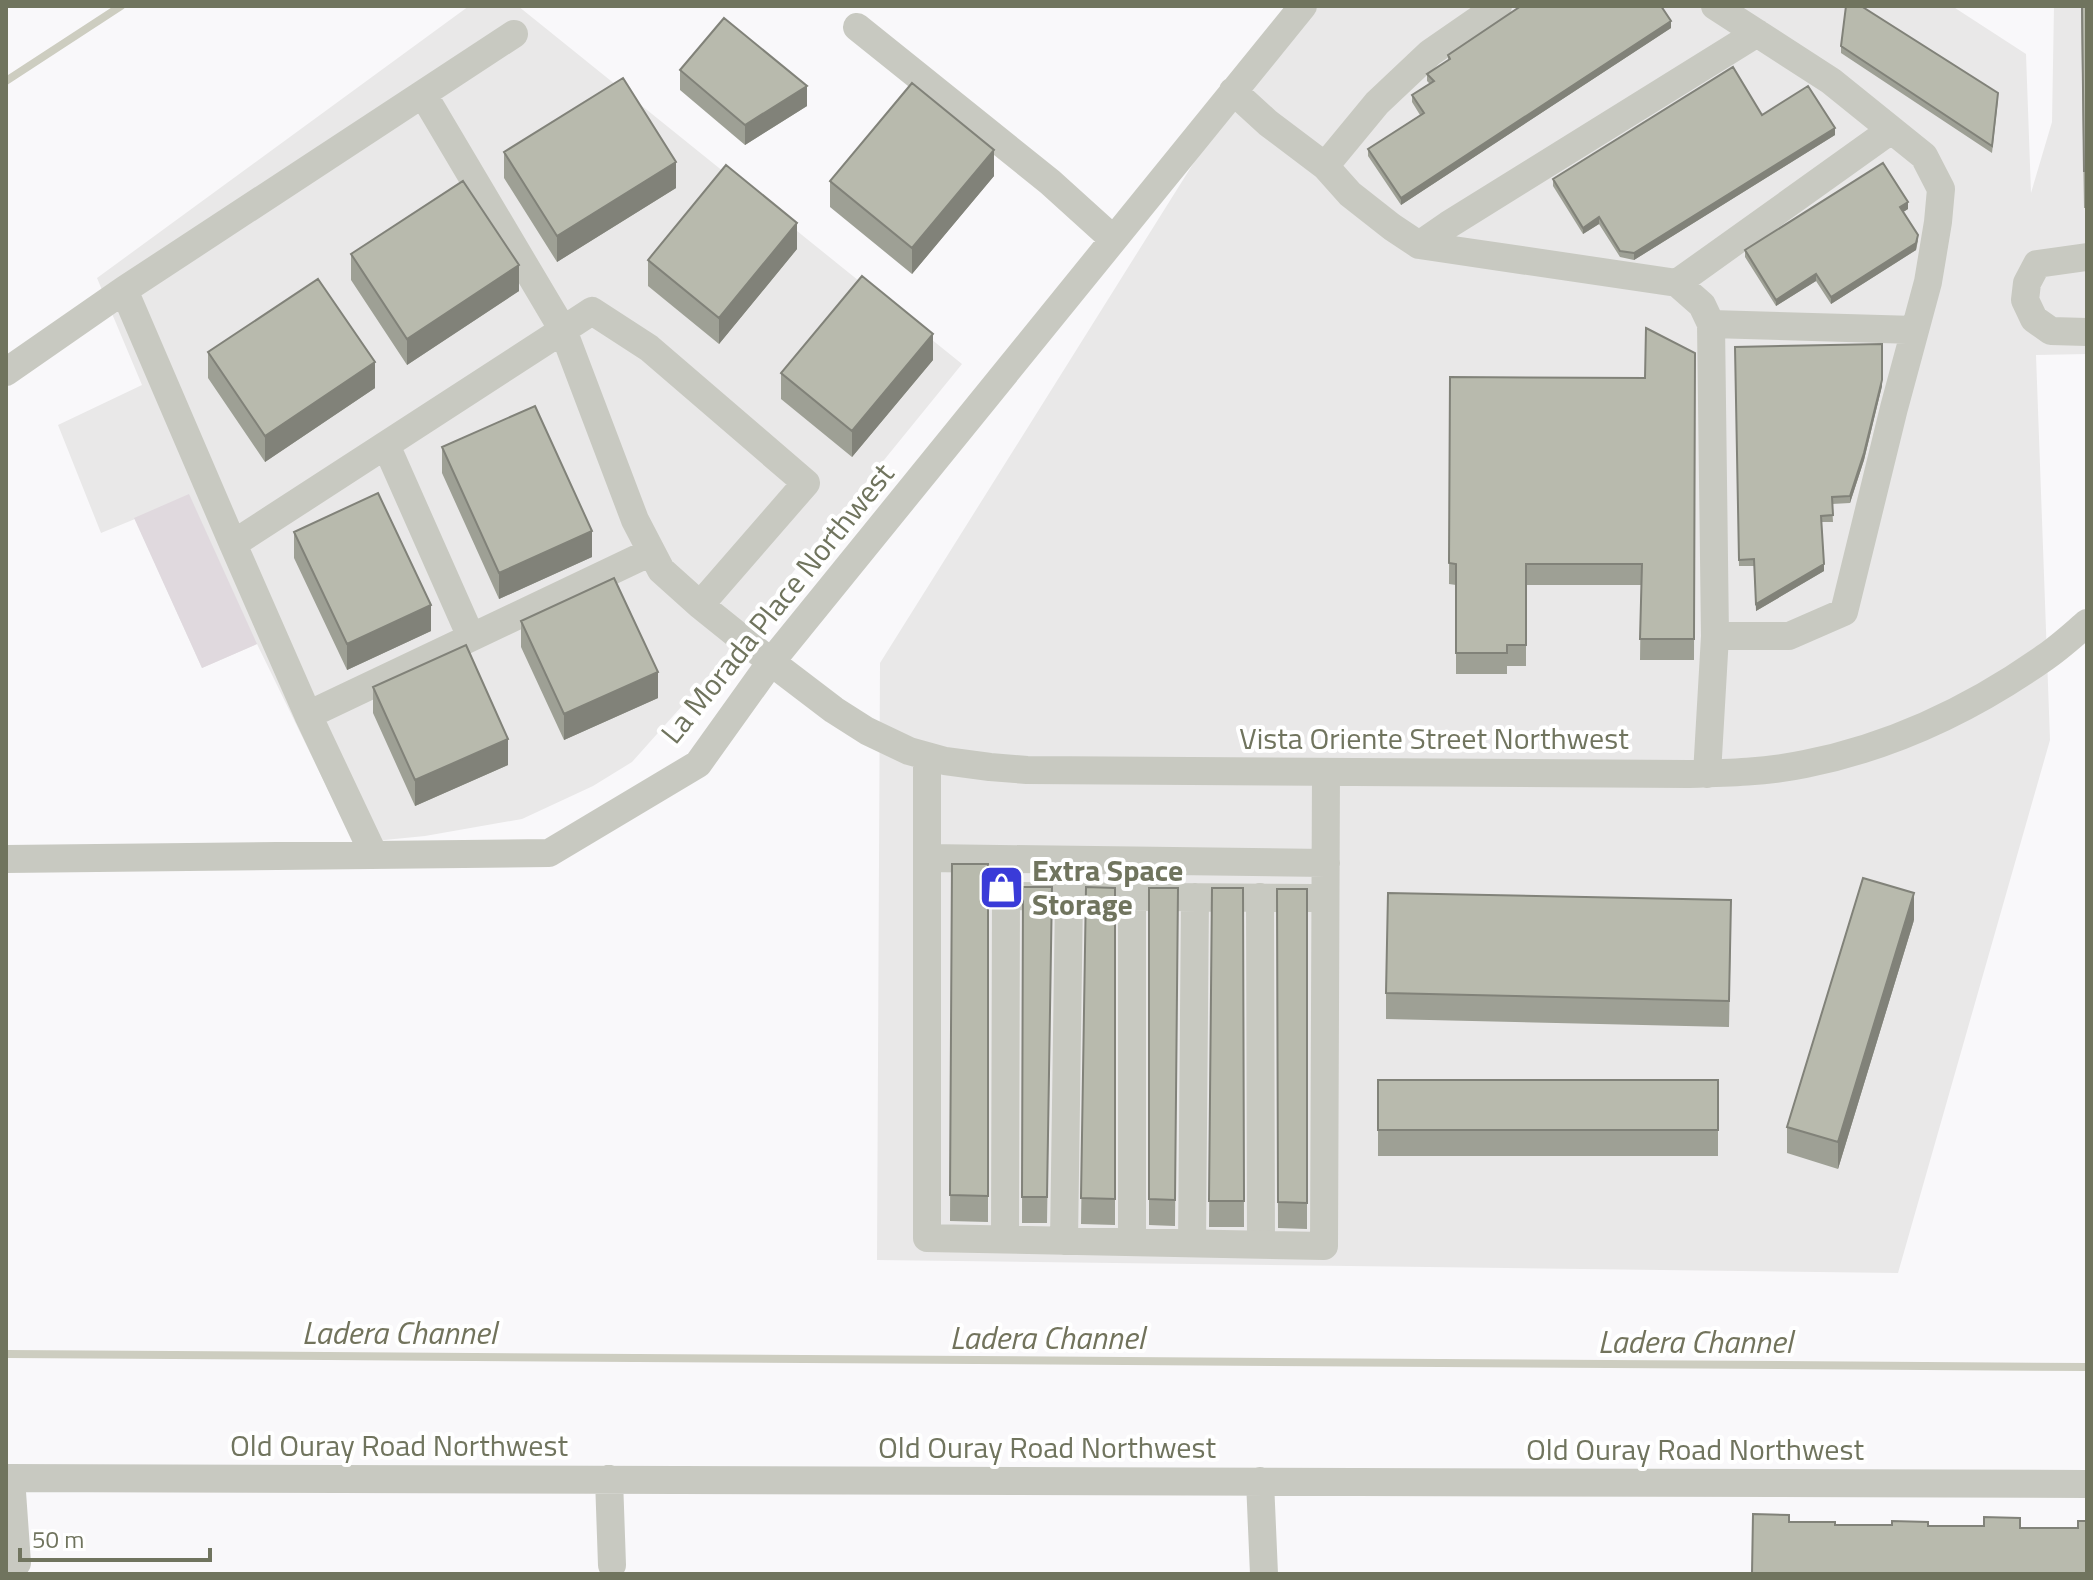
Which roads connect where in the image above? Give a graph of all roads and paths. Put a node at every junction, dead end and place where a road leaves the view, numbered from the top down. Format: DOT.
graph roads {
  1 [pos="1303,6"];
  2 [pos="1498,6"];
  3 [pos="1715,6"];
  4 [pos="857,27"];
  5 [pos="1757,33"];
  6 [pos="514,34"];
  7 [pos="1233,91"];
  8 [pos="423,94"];
  9 [pos="1891,130"];
  10 [pos="1325,166"];
  11 [pos="1113,239"];
  12 [pos="1419,245"];
  13 [pos="2087,257"];
  14 [pos="1677,283"];
  15 [pos="124,290"];
  16 [pos="1711,324"];
  17 [pos="563,330"];
  18 [pos="1915,330"];
  19 [pos="2087,332"];
  20 [pos="6,372"];
  21 [pos="386,445"];
  22 [pos="233,544"];
  23 [pos="651,552"];
  24 [pos="700,605"];
  25 [pos="2087,623"];
  26 [pos="1715,636"];
  27 [pos="471,637"];
  28 [pos="771,662"];
  29 [pos="308,715"];
  30 [pos="927,756"];
  31 [pos="1326,772"];
  32 [pos="1707,774"];
  33 [pos="374,855"];
  34 [pos="927,858"];
  35 [pos="6,859"];
  36 [pos="1326,863"];
  37 [pos="1069,897"];
  38 [pos="1132,897"];
  39 [pos="1195,897"];
  40 [pos="1260,897"];
  41 [pos="1326,898"];
  42 [pos="1005,1239"];
  43 [pos="1064,1241"];
  44 [pos="1132,1242"];
  45 [pos="1192,1243"];
  46 [pos="1261,1244"];
  47 [pos="9,1478"];
  48 [pos="609,1479"];
  49 [pos="1260,1481"];
  50 [pos="2087,1484"];
  51 [pos="17,1563"];
  52 [pos="612,1565"];
  53 [pos="1264,1574"];
  1 -- 7 [label="street, La Morada Place Northwest"];
  2 -- 10 [label="street"];
  3 -- 5 [label="street"];
  4 -- 11 [label="street"];
  5 -- 9 [label="street"];
  5 -- 12 [label="street"];
  6 -- 8 [label="street"];
  7 -- 10 [label="street"];
  7 -- 11 [label="street, La Morada Place Northwest"];
  8 -- 15 [label="street"];
  8 -- 17 [label="street, Vista Oriente Street Northwest"];
  9 -- 14 [label="street"];
  9 -- 18 [label="street"];
  10 -- 12 [label="street"];
  11 -- 28 [label="street, La Morada Place Northwest"];
  12 -- 14 [label="street"];
  13 -- 19 [label="street"];
  14 -- 16 [label="street"];
  15 -- 20 [label="street"];
  15 -- 22 [label="street"];
  16 -- 18 [label="street"];
  16 -- 26 [label="street"];
  17 -- 21 [label="street"];
  17 -- 23 [label="street, Vista Oriente Street Northwest"];
  17 -- 24 [label="street"];
  18 -- 26 [label="street"];
  21 -- 22 [label="street"];
  21 -- 27 [label="street"];
  22 -- 29 [label="street"];
  23 -- 24 [label="street, Vista Oriente Street Northwest"];
  23 -- 27 [label="street"];
  24 -- 28 [label="street, Vista Oriente Street Northwest"];
  25 -- 32 [label="street, Vista Oriente Street Northwest"];
  26 -- 32 [label="street"];
  27 -- 29 [label="street"];
  28 -- 30 [label="street, Vista Oriente Street Northwest"];
  28 -- 33 [label="street, La Morada Place Northwest"];
  29 -- 33 [label="street"];
  30 -- 31 [label="street, Vista Oriente Street Northwest"];
  30 -- 34 [label="street"];
  31 -- 32 [label="street, Vista Oriente Street Northwest"];
  31 -- 36 [label="street"];
  33 -- 35 [label="street, La Morada Place Northwest"];
  34 -- 36 [label="street"];
  34 -- 42 [label="street"];
  36 -- 41 [label="street"];
  37 -- 38 [label="street"];
  37 -- 42 [label="street"];
  37 -- 43 [label="street"];
  38 -- 39 [label="street"];
  38 -- 44 [label="street"];
  39 -- 40 [label="street"];
  39 -- 45 [label="street"];
  40 -- 41 [label="street"];
  40 -- 46 [label="street"];
  41 -- 46 [label="street"];
  42 -- 43 [label="street"];
  43 -- 44 [label="street"];
  44 -- 45 [label="street"];
  45 -- 46 [label="street"];
  47 -- 48 [label="street, Old Ouray Road Northwest"];
  47 -- 51 [label="street"];
  48 -- 49 [label="street, Old Ouray Road Northwest"];
  48 -- 52 [label="street"];
  49 -- 50 [label="street, Old Ouray Road Northwest"];
  49 -- 53 [label="street"];
}
